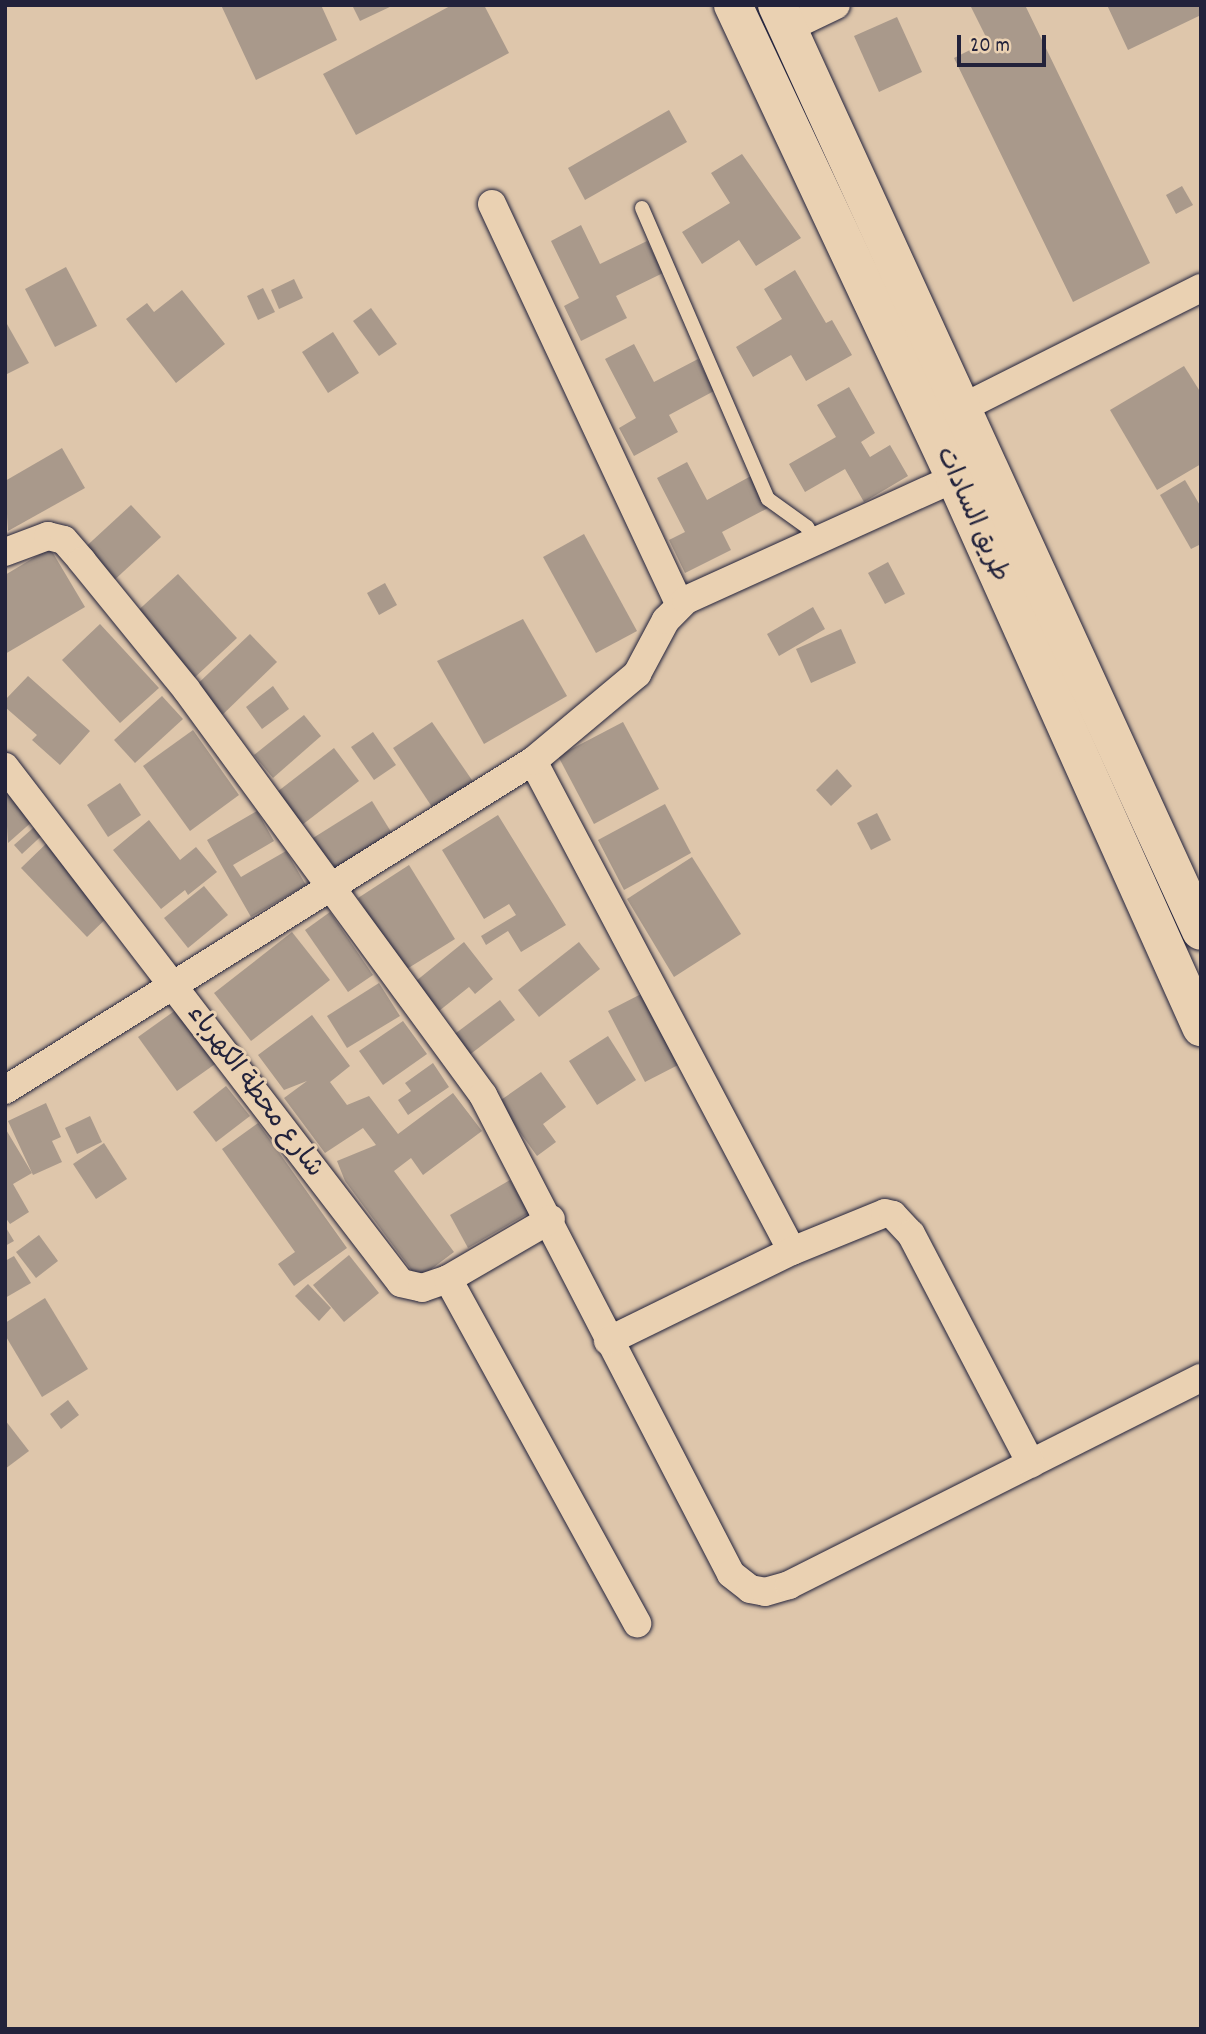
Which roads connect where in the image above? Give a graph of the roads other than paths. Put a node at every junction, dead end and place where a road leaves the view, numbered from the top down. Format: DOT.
graph roads {
  1 [pos="733,5"];
  2 [pos="836,5"];
  3 [pos="783,17"];
  4 [pos="492,204"];
  5 [pos="642,208"];
  6 [pos="1201,288"];
  7 [pos="964,407"];
  8 [pos="955,478"];
  9 [pos="817,543"];
  10 [pos="5,552"];
  11 [pos="679,604"];
  12 [pos="533,761"];
  13 [pos="5,767"];
  14 [pos="331,888"];
  15 [pos="1195,919"];
  16 [pos="1153,923"];
  17 [pos="174,986"];
  18 [pos="1201,1027"];
  19 [pos="5,1090"];
  20 [pos="551,1219"];
  21 [pos="792,1251"];
  22 [pos="448,1279"];
  23 [pos="608,1341"];
  24 [pos="1201,1378"];
  25 [pos="1031,1464"];
  26 [pos="637,1623"];
  1 -- 8 [label="main road, طريق السادات"];
  2 -- 3 [label="street"];
  3 -- 7 [label="main road, طريق السادات"];
  4 -- 11 [label="street"];
  5 -- 9 [label="lane"];
  6 -- 7 [label="street"];
  7 -- 15 [label="main road, طريق السادات"];
  8 -- 9 [label="street"];
  8 -- 16 [label="main road, طريق السادات"];
  9 -- 11 [label="street"];
  10 -- 14 [label="street"];
  11 -- 12 [label="street"];
  12 -- 14 [label="street"];
  12 -- 21 [label="street"];
  13 -- 17 [label="street, شارع محطة الكهرباء"];
  14 -- 17 [label="street"];
  14 -- 20 [label="street"];
  15 -- 16 [label="main road"];
  16 -- 18 [label="main road, طريق السادات"];
  17 -- 19 [label="street"];
  17 -- 22 [label="street, شارع محطة الكهرباء"];
  20 -- 22 [label="street, شارع محطة الكهرباء"];
  20 -- 23 [label="street"];
  21 -- 23 [label="street"];
  21 -- 25 [label="street"];
  22 -- 26 [label="street"];
  23 -- 25 [label="street"];
  24 -- 25 [label="street"];
}
